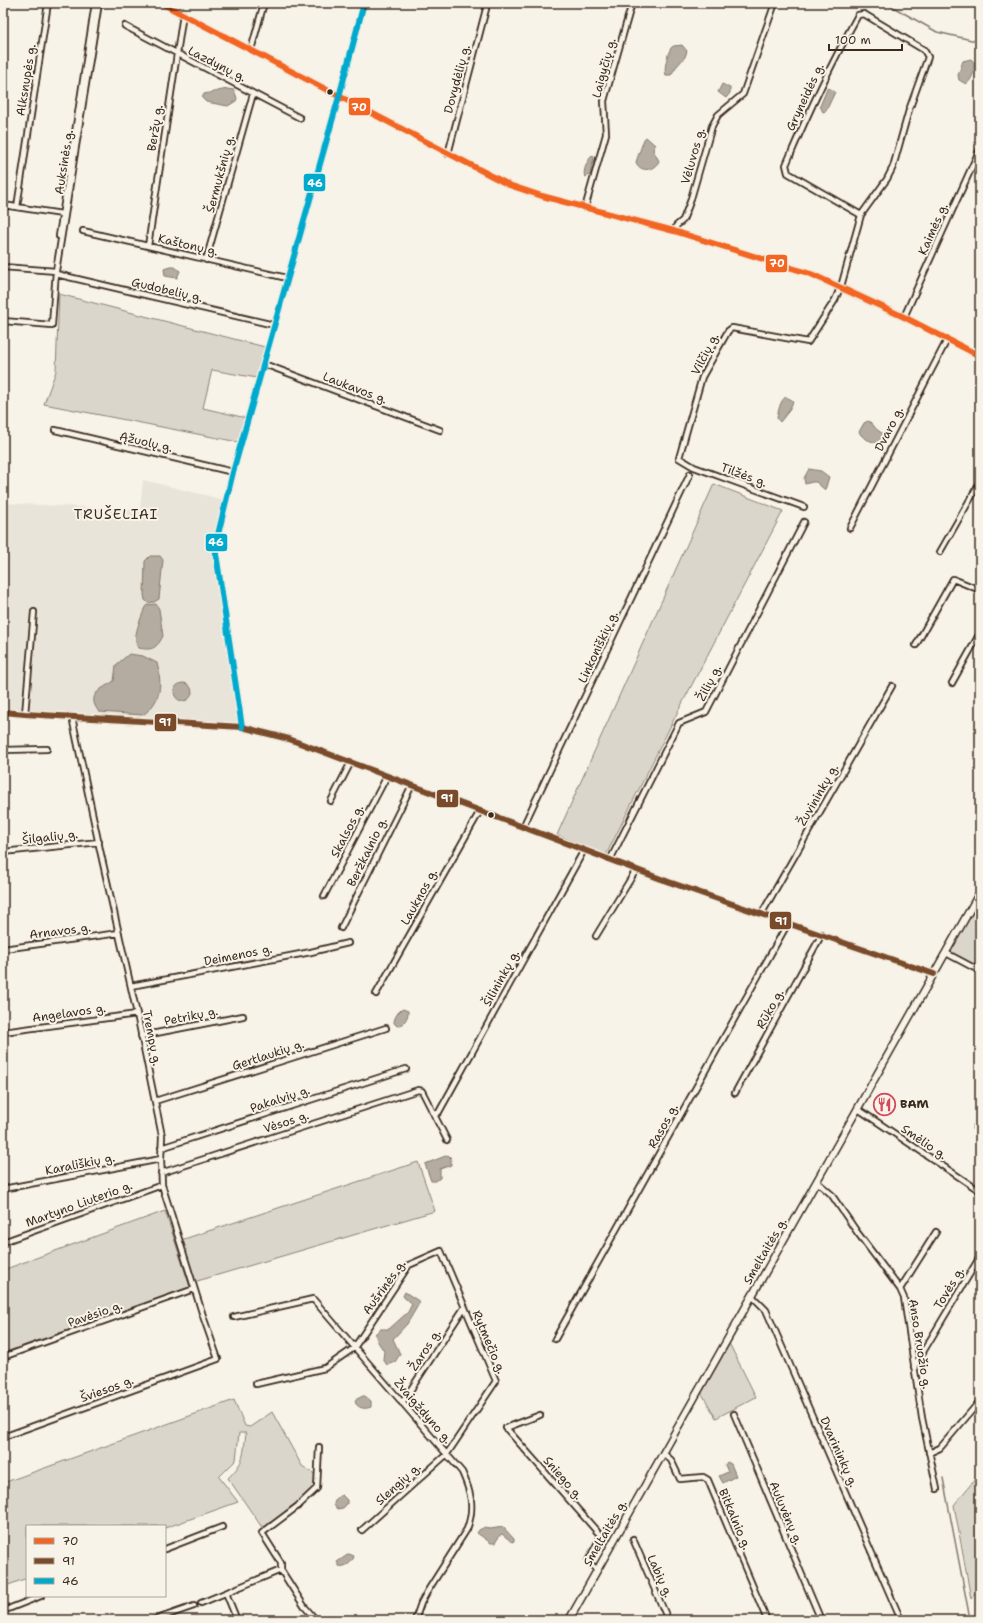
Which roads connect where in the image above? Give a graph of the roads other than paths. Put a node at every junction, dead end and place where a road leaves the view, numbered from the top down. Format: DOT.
graph roads {
  1 [pos="48,3"];
  2 [pos="95,3"];
  3 [pos="99,3"];
  4 [pos="161,3"];
  5 [pos="264,3"];
  6 [pos="364,3"];
  7 [pos="632,3"];
  8 [pos="775,3"];
  9 [pos="486,9"];
  10 [pos="183,14"];
  11 [pos="125,26"];
  12 [pos="251,50"];
  13 [pos="177,54"];
  14 [pos="253,94"];
  15 [pos="339,97"];
  16 [pos="300,118"];
  17 [pos="980,149"];
  18 [pos="448,154"];
  19 [pos="3,205"];
  20 [pos="17,207"];
  21 [pos="585,208"];
  22 [pos="62,214"];
  23 [pos="861,215"];
  24 [pos="83,231"];
  25 [pos="674,231"];
  26 [pos="59,236"];
  27 [pos="148,246"];
  28 [pos="206,260"];
  29 [pos="3,267"];
  30 [pos="56,272"];
  31 [pos="287,278"];
  32 [pos="840,286"];
  33 [pos="904,317"];
  34 [pos="3,321"];
  35 [pos="274,325"];
  36 [pos="947,340"];
  37 [pos="979,354"];
  38 [pos="264,364"];
  39 [pos="55,430"];
  40 [pos="440,430"];
  41 [pos="679,458"];
  42 [pos="233,472"];
  43 [pos="690,474"];
  44 [pos="980,482"];
  45 [pos="804,507"];
  46 [pos="804,522"];
  47 [pos="850,528"];
  48 [pos="940,552"];
  49 [pos="980,590"];
  50 [pos="34,612"];
  51 [pos="980,632"];
  52 [pos="916,645"];
  53 [pos="952,683"];
  54 [pos="892,686"];
  55 [pos="3,712"];
  56 [pos="25,714"];
  57 [pos="72,717"];
  58 [pos="242,727"];
  59 [pos="47,749"];
  60 [pos="3,750"];
  61 [pos="351,762"];
  62 [pos="387,776"];
  63 [pos="412,785"];
  64 [pos="330,801"];
  65 [pos="480,811"];
  66 [pos="523,827"];
  67 [pos="99,842"];
  68 [pos="584,850"];
  69 [pos="3,852"];
  70 [pos="610,860"];
  71 [pos="636,870"];
  72 [pos="980,892"];
  73 [pos="324,896"];
  74 [pos="762,913"];
  75 [pos="788,923"];
  76 [pos="341,928"];
  77 [pos="120,934"];
  78 [pos="822,934"];
  79 [pos="596,936"];
  80 [pos="348,944"];
  81 [pos="3,948"];
  82 [pos="946,953"];
  83 [pos="980,971"];
  84 [pos="934,974"];
  85 [pos="131,986"];
  86 [pos="376,994"];
  87 [pos="137,1014"];
  88 [pos="244,1016"];
  89 [pos="386,1028"];
  90 [pos="3,1032"];
  91 [pos="141,1036"];
  92 [pos="406,1069"];
  93 [pos="734,1093"];
  94 [pos="155,1101"];
  95 [pos="858,1109"];
  96 [pos="435,1115"];
  97 [pos="980,1121"];
  98 [pos="976,1128"];
  99 [pos="447,1140"];
  100 [pos="161,1148"];
  101 [pos="161,1159"];
  102 [pos="161,1174"];
  103 [pos="817,1182"];
  104 [pos="162,1185"];
  105 [pos="3,1189"];
  106 [pos="980,1191"];
  107 [pos="936,1232"];
  108 [pos="3,1242"];
  109 [pos="441,1251"];
  110 [pos="978,1260"];
  111 [pos="194,1289"];
  112 [pos="900,1289"];
  113 [pos="752,1296"];
  114 [pos="464,1308"];
  115 [pos="234,1317"];
  116 [pos="555,1339"];
  117 [pos="354,1348"];
  118 [pos="3,1357"];
  119 [pos="218,1359"];
  120 [pos="914,1366"];
  121 [pos="256,1384"];
  122 [pos="980,1401"];
  123 [pos="402,1403"];
  124 [pos="734,1414"];
  125 [pos="540,1415"];
  126 [pos="3,1437"];
  127 [pos="319,1447"];
  128 [pos="663,1453"];
  129 [pos="929,1453"];
  130 [pos="447,1454"];
  131 [pos="937,1489"];
  132 [pos="222,1527"];
  133 [pos="362,1530"];
  134 [pos="633,1539"];
  135 [pos="166,1549"];
  136 [pos="281,1570"];
  137 [pos="597,1570"];
  138 [pos="226,1593"];
  139 [pos="38,1597"];
  140 [pos="201,1603"];
  141 [pos="194,1606"];
  142 [pos="3,1610"];
  143 [pos="154,1620"];
  144 [pos="238,1620"];
  145 [pos="316,1620"];
  146 [pos="415,1620"];
  147 [pos="569,1620"];
  148 [pos="668,1620"];
  149 [pos="767,1620"];
  150 [pos="821,1620"];
  151 [pos="901,1620"];
  1 -- 20 [label="street, Alksnupės g."];
  2 -- 22 [label="street"];
  3 -- 30 [label="street, Auksinės g."];
  4 -- 10 [label="street"];
  5 -- 12 [label="street"];
  6 -- 15 [label="street"];
  7 -- 21 [label="street, Laigyčių g."];
  8 -- 25 [label="street, Vėluvos g."];
  9 -- 18 [label="street, Dovydėlių g."];
  10 -- 12 [label="street"];
  10 -- 13 [label="street, Beržų g."];
  11 -- 13 [label="street, Lazdynų g."];
  12 -- 15 [label="street"];
  13 -- 14 [label="street, Lazdynų g."];
  13 -- 27 [label="street, Beržų g."];
  14 -- 16 [label="street, Lazdynų g."];
  14 -- 28 [label="street, Šermukšnių g."];
  15 -- 18 [label="street"];
  15 -- 31 [label="street"];
  17 -- 33 [label="street, Kaimės g."];
  18 -- 21 [label="street"];
  19 -- 20 [label="street"];
  20 -- 22 [label="street"];
  21 -- 25 [label="street"];
  22 -- 26 [label="street"];
  23 -- 23 [label="street, Gryneidės g."];
  23 -- 32 [label="street, Gryneidės g."];
  24 -- 27 [label="street, Kaštonų g."];
  25 -- 32 [label="street"];
  27 -- 28 [label="street, Kaštonų g."];
  28 -- 31 [label="street, Kaštonų g."];
  29 -- 30 [label="street, Gudobelių g."];
  30 -- 34 [label="street, Auksinės g."];
  30 -- 35 [label="street, Gudobelių g."];
  31 -- 35 [label="street"];
  32 -- 33 [label="street"];
  32 -- 41 [label="street, Vilčių g."];
  33 -- 36 [label="street"];
  35 -- 38 [label="street"];
  36 -- 37 [label="street"];
  36 -- 47 [label="street, Dvaro g."];
  38 -- 40 [label="street, Laukavos g."];
  38 -- 42 [label="street"];
  39 -- 42 [label="street, Ąžuolų g."];
  41 -- 45 [label="street, Tilžės g."];
  42 -- 58 [label="street"];
  43 -- 66 [label="street, Linkoniškių g."];
  44 -- 48 [label="street"];
  46 -- 70 [label="street, Žilių g."];
  49 -- 52 [label="street"];
  50 -- 56 [label="street"];
  51 -- 53 [label="street"];
  54 -- 74 [label="street, Žuvininkų g."];
  55 -- 56 [label="street"];
  56 -- 57 [label="street"];
  57 -- 58 [label="street"];
  57 -- 67 [label="street, Trempų g."];
  58 -- 61 [label="street"];
  59 -- 60 [label="street"];
  61 -- 62 [label="street"];
  61 -- 64 [label="street"];
  62 -- 63 [label="street"];
  62 -- 73 [label="street, Skalsos g."];
  63 -- 65 [label="street"];
  63 -- 76 [label="street, Beržkalnio g."];
  65 -- 66 [label="street"];
  65 -- 86 [label="street, Lauknos g."];
  66 -- 68 [label="street"];
  67 -- 69 [label="street, Šilgalių g."];
  67 -- 77 [label="street, Trempų g."];
  68 -- 70 [label="street"];
  68 -- 96 [label="street, Šilininkų g."];
  70 -- 71 [label="street"];
  71 -- 74 [label="street"];
  71 -- 79 [label="street"];
  72 -- 82 [label="main road, Smeltaitės g."];
  74 -- 75 [label="street"];
  75 -- 78 [label="street"];
  75 -- 116 [label="street, Rasos g."];
  77 -- 81 [label="street, Arnavos g."];
  77 -- 85 [label="street, Trempų g."];
  78 -- 84 [label="street"];
  78 -- 93 [label="street, Rūko g."];
  80 -- 85 [label="street, Deimenos g."];
  82 -- 83 [label="street"];
  82 -- 84 [label="main road, Smeltaitės g."];
  84 -- 95 [label="main road, Smeltaitės g."];
  85 -- 87 [label="street, Trempų g."];
  87 -- 90 [label="street, Angelavos g."];
  87 -- 91 [label="street, Trempų g."];
  88 -- 91 [label="street, Petrikų g."];
  89 -- 94 [label="street, Gertlaukių g."];
  91 -- 94 [label="street, Trempų g."];
  92 -- 100 [label="street, Pakalvių g."];
  94 -- 100 [label="street, Trempų g."];
  95 -- 103 [label="main road, Smeltaitės g."];
  95 -- 106 [label="street, Smėlio g."];
  96 -- 99 [label="street"];
  96 -- 102 [label="street, Vėsos g."];
  97 -- 98 [label="street"];
  100 -- 101 [label="street, Trempų g."];
  101 -- 102 [label="street, Trempų g."];
  101 -- 105 [label="street, Karališkių g."];
  102 -- 104 [label="street, Trempų g."];
  103 -- 112 [label="street, Anso Bruožio g."];
  103 -- 113 [label="main road, Smeltaitės g."];
  104 -- 108 [label="street, Martyno Liuterio g."];
  104 -- 111 [label="street, Trempų g."];
  107 -- 112 [label="street"];
  109 -- 114 [label="street, Rytmečio g."];
  109 -- 117 [label="street, Aušrinės g."];
  110 -- 120 [label="street, Tovės g."];
  111 -- 118 [label="street, Pavėsio g."];
  111 -- 119 [label="street, Trempų g."];
  112 -- 120 [label="street, Anso Bruožio g."];
  113 -- 128 [label="main road, Smeltaitės g."];
  113 -- 151 [label="street, Dvarininkų g."];
  114 -- 123 [label="street, Žaros g."];
  114 -- 130 [label="street, Rytmečio g."];
  115 -- 117 [label="street, Žvaigždyno g."];
  117 -- 121 [label="street"];
  117 -- 123 [label="street, Žvaigždyno g."];
  119 -- 126 [label="street, Šviesos g."];
  120 -- 129 [label="street, Anso Bruožio g."];
  122 -- 129 [label="street"];
  123 -- 130 [label="street, Žvaigždyno g."];
  124 -- 150 [label="street, Auluvėnų g."];
  125 -- 137 [label="street, Sniego g."];
  127 -- 136 [label="street"];
  128 -- 137 [label="main road, Smeltaitės g."];
  128 -- 149 [label="street, Bitkalnio g."];
  129 -- 131 [label="street, Anso Bruožio g."];
  130 -- 133 [label="street, Slengių g."];
  130 -- 146 [label="street, Žvaigždyno g."];
  132 -- 135 [label="street"];
  134 -- 148 [label="street, Labių g."];
  136 -- 138 [label="street"];
  136 -- 145 [label="street"];
  137 -- 147 [label="main road, Smeltaitės g."];
  138 -- 140 [label="street"];
  138 -- 144 [label="street"];
  139 -- 142 [label="street"];
  141 -- 143 [label="street"];
}
